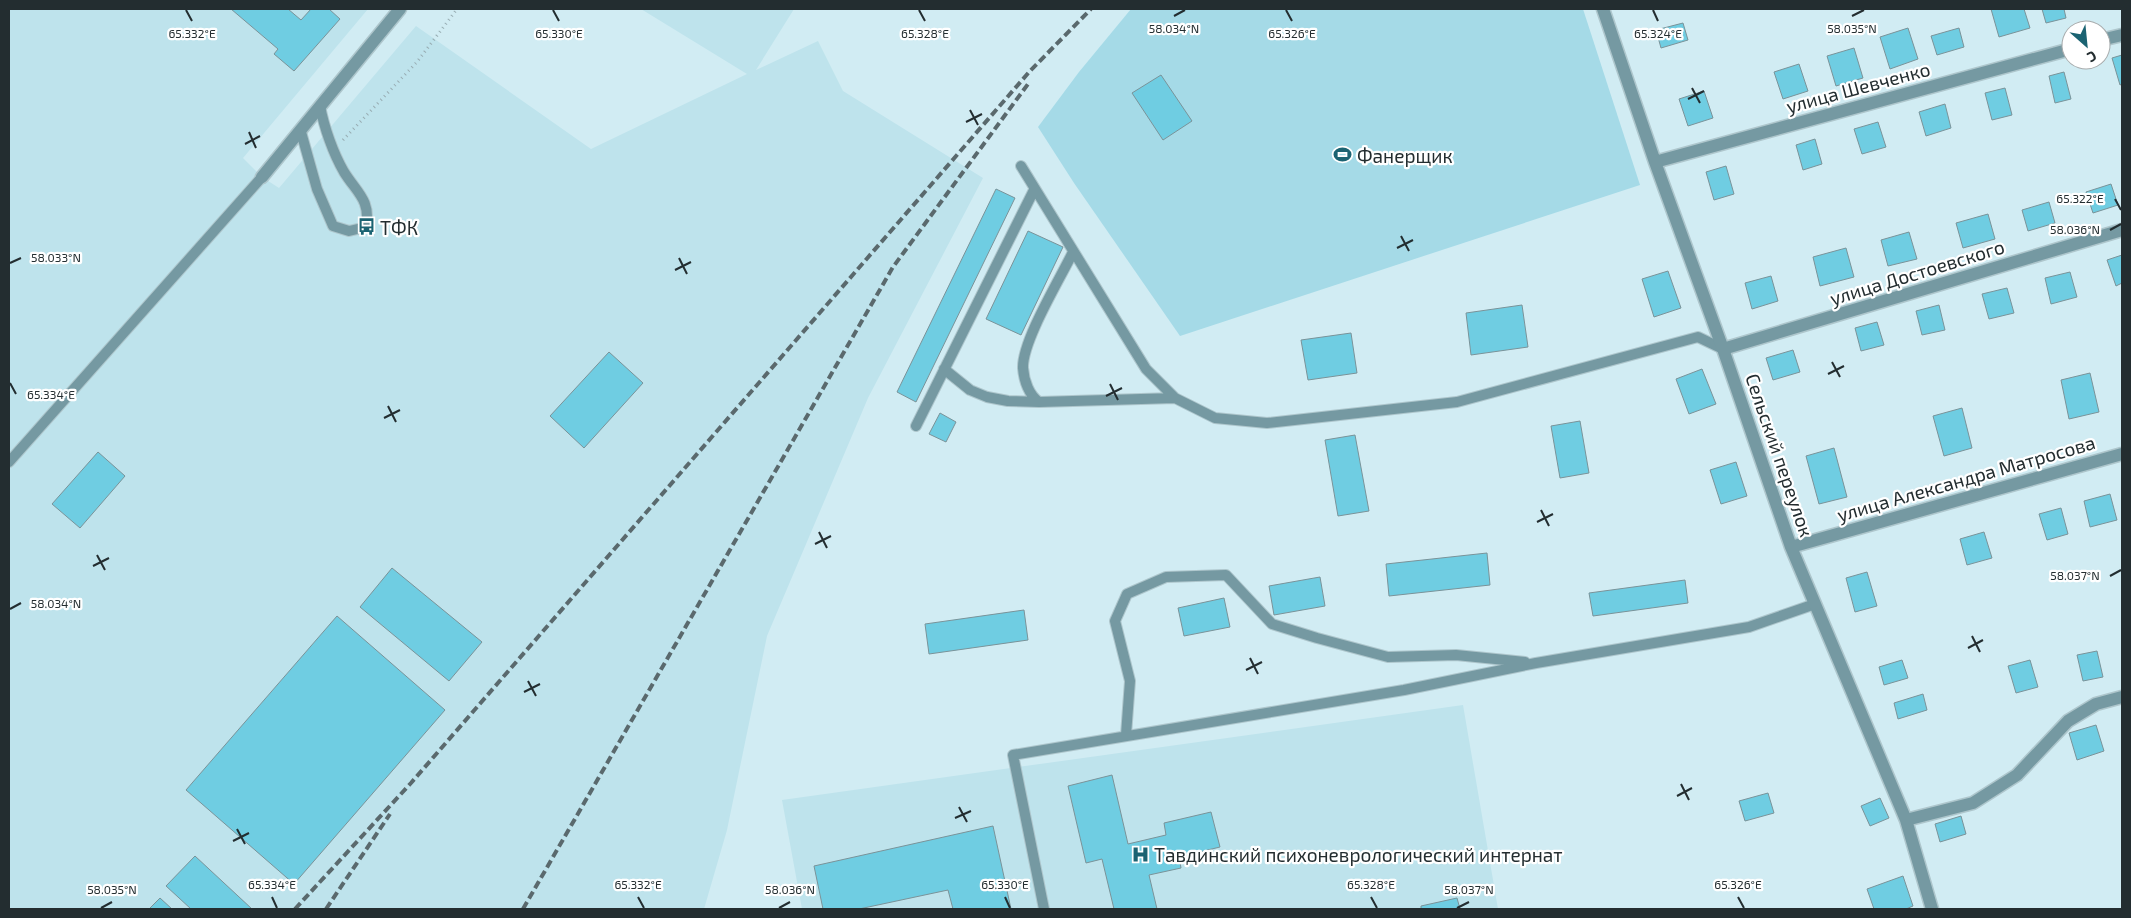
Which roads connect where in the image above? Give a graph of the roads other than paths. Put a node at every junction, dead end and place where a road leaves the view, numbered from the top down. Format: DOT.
graph roads {
  1 [pos="400,9"];
  2 [pos="1603,9"];
  3 [pos="2061,52"];
  4 [pos="320,106"];
  5 [pos="300,132"];
  6 [pos="1655,162"];
  7 [pos="1020,166"];
  8 [pos="262,177"];
  9 [pos="1034,190"];
  10 [pos="2122,230"];
  11 [pos="1073,252"];
  12 [pos="1723,349"];
  13 [pos="944,370"];
  14 [pos="1175,398"];
  15 [pos="1039,402"];
  16 [pos="916,426"];
  17 [pos="2122,454"];
  18 [pos="9,462"];
  19 [pos="1791,547"];
  20 [pos="1815,604"];
  21 [pos="1536,663"];
  22 [pos="2122,697"];
  23 [pos="1126,735"];
  24 [pos="1906,820"];
  25 [pos="1044,909"];
  26 [pos="1932,909"];
  1 -- 4 [label="street"];
  2 -- 6 [label="street, Сельский переулок"];
  3 -- 6 [label="street, улица Шевченко"];
  4 -- 5 [label="street"];
  4 -- 5 [label="lane"];
  5 -- 8 [label="street"];
  6 -- 12 [label="street, Сельский переулок"];
  7 -- 9 [label="lane"];
  8 -- 18 [label="lane"];
  9 -- 11 [label="lane"];
  9 -- 13 [label="lane"];
  10 -- 12 [label="street, улица Достоевского"];
  11 -- 14 [label="lane"];
  11 -- 15 [label="lane"];
  12 -- 14 [label="lane"];
  12 -- 19 [label="street, Сельский переулок"];
  13 -- 15 [label="lane"];
  13 -- 16 [label="lane"];
  14 -- 15 [label="lane"];
  17 -- 19 [label="street, улица Александра Матросова"];
  19 -- 20 [label="street, Сельский переулок"];
  20 -- 21 [label="lane"];
  20 -- 24 [label="street, Сельский переулок"];
  21 -- 23 [label="lane"];
  21 -- 23 [label="lane"];
  22 -- 24 [label="street"];
  23 -- 25 [label="lane"];
  24 -- 26 [label="street, Сельский переулок"];
}
